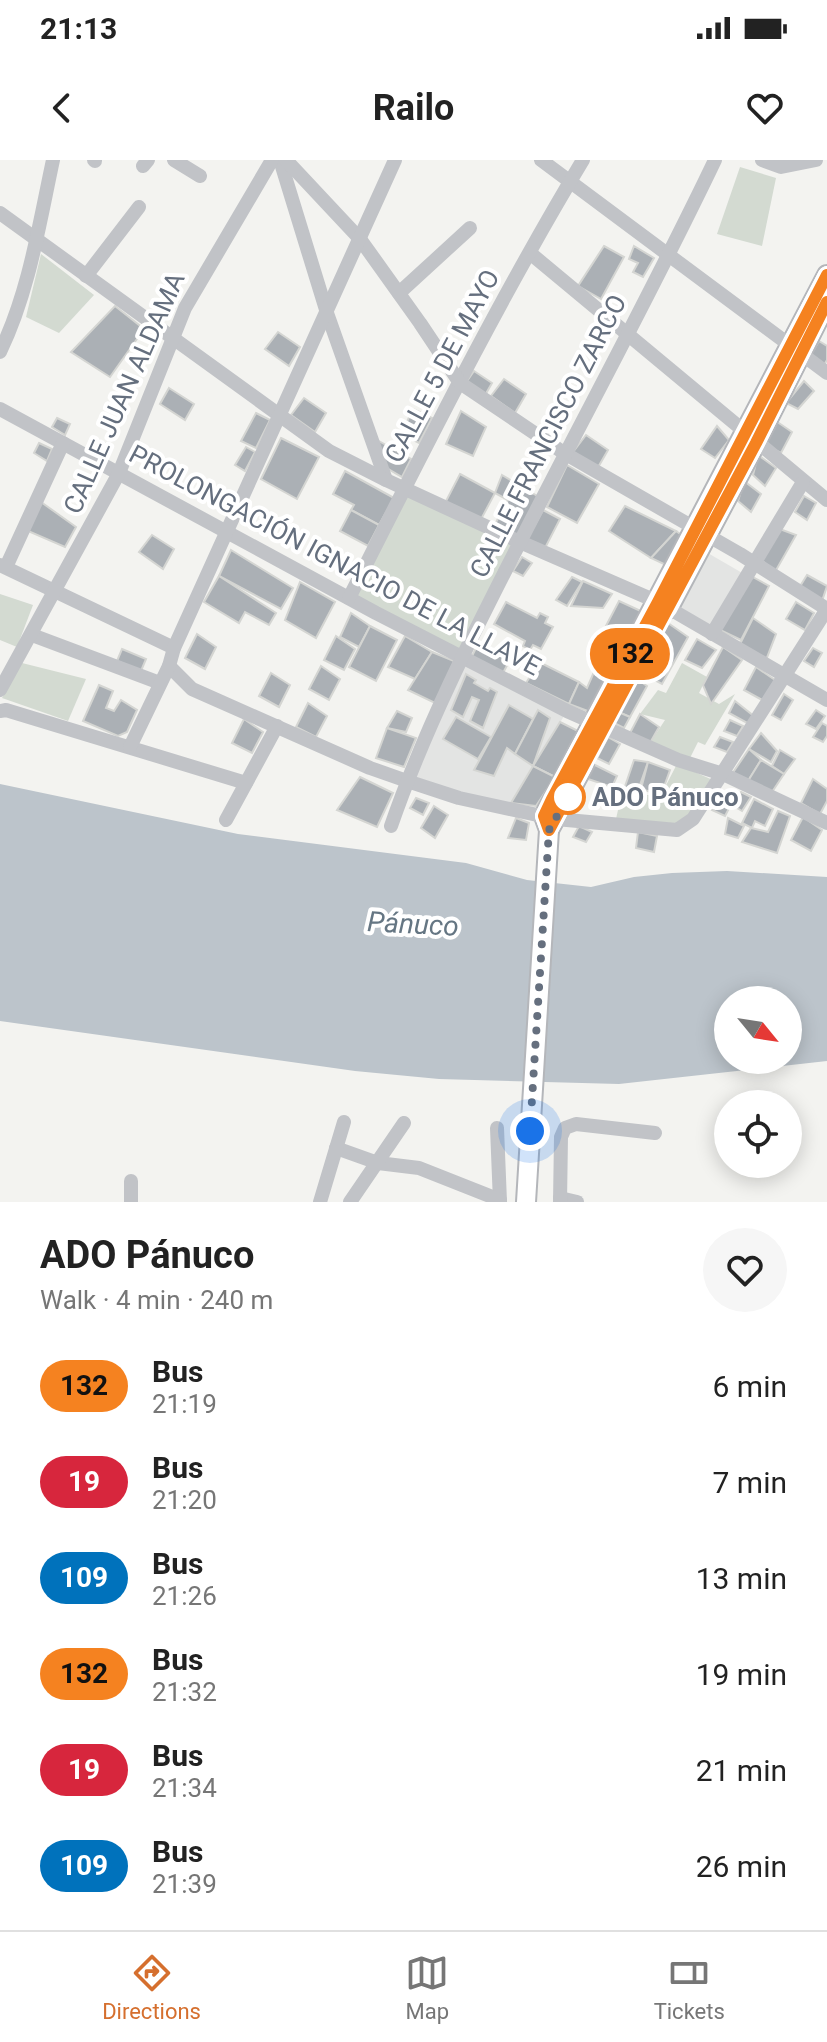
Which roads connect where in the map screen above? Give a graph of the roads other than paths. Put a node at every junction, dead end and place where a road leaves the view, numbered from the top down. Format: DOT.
graph roads {
  1 [pos="53,160"];
  2 [pos="174,160"];
  3 [pos="272,160"];
  4 [pos="283,160"];
  5 [pos="395,160"];
  6 [pos="541,160"];
  7 [pos="583,160"];
  8 [pos="715,160"];
  9 [pos="762,160"];
  10 [pos="816,160"];
  11 [pos="200,176"];
  12 [pos="570,182"];
  13 [pos="139,207"];
  14 [pos="0,213"];
  15 [pos="470,228"];
  16 [pos="360,239"];
  17 [pos="37,240"];
  18 [pos="530,253"];
  19 [pos="669,256"];
  20 [pos="827,275"];
  21 [pos="86,276"];
  22 [pos="399,293"];
  23 [pos="827,302"];
  24 [pos="327,313"];
  25 [pos="628,332"];
  26 [pos="174,340"];
  27 [pos="795,350"];
  28 [pos="0,352"];
  29 [pos="827,373"];
  30 [pos="460,383"];
  31 [pos="0,409"];
  32 [pos="280,417"];
  33 [pos="751,438"];
  34 [pos="63,443"];
  35 [pos="564,453"];
  36 [pos="119,473"];
  37 [pos="386,480"];
  38 [pos="803,482"];
  39 [pos="404,489"];
  40 [pos="827,500"];
  41 [pos="227,531"];
  42 [pos="702,531"];
  43 [pos="520,542"];
  44 [pos="752,563"];
  45 [pos="3,566"];
  46 [pos="56,591"];
  47 [pos="349,598"];
  48 [pos="663,605"];
  49 [pos="827,609"];
  50 [pos="712,634"];
  51 [pos="32,635"];
  52 [pos="174,648"];
  53 [pos="461,656"];
  54 [pos="169,666"];
  55 [pos="783,674"];
  56 [pos="160,683"];
  57 [pos="0,690"];
  58 [pos="827,700"];
  59 [pos="0,711"];
  60 [pos="598,725"];
  61 [pos="277,726"];
  62 [pos="130,747"];
  63 [pos="723,774"];
  64 [pos="407,781"];
  65 [pos="246,783"];
  66 [pos="226,820"];
  67 [pos="550,822"];
  68 [pos="827,823"];
  69 [pos="391,826"];
  70 [pos="344,1122"];
  71 [pos="404,1123"];
  72 [pos="497,1128"];
  73 [pos="655,1133"];
  74 [pos="336,1148"];
  75 [pos="378,1163"];
  76 [pos="131,1181"];
  77 [pos="560,1200"];
  78 [pos="500,1201"];
  79 [pos="131,1202"];
  80 [pos="320,1202"];
  81 [pos="350,1202"];
  82 [pos="526,1202"];
  83 [pos="577,1202"];
  1 -- 17 [label="street"];
  2 -- 11 [label="street"];
  3 -- 26 [label="street, CALLE JUAN ALDAMA"];
  4 -- 16 [label="street"];
  4 -- 24 [label="street"];
  5 -- 16 [label="street"];
  6 -- 12 [label="street"];
  7 -- 12 [label="street, CALLE 5 DE MAYO"];
  8 -- 19 [label="street, CALLE FRANCISCO ZARCO"];
  9 -- 10 [label="street"];
  12 -- 18 [label="street, CALLE 5 DE MAYO"];
  12 -- 19 [label="street"];
  13 -- 21 [label="street"];
  14 -- 17 [label="street"];
  15 -- 22 [label="street"];
  16 -- 22 [label="street"];
  16 -- 24 [label="street"];
  17 -- 21 [label="street"];
  17 -- 28 [label="street"];
  18 -- 25 [label="street"];
  18 -- 30 [label="street, CALLE 5 DE MAYO"];
  19 -- 25 [label="street, CALLE FRANCISCO ZARCO"];
  19 -- 27 [label="street"];
  20 -- 27 [label="main road"];
  21 -- 26 [label="street"];
  22 -- 30 [label="street"];
  23 -- 27 [label="main road"];
  24 -- 32 [label="street"];
  24 -- 37 [label="street"];
  25 -- 33 [label="street"];
  25 -- 35 [label="street, CALLE FRANCISCO ZARCO"];
  26 -- 32 [label="street"];
  26 -- 36 [label="street, CALLE JUAN ALDAMA"];
  27 -- 29 [label="street"];
  27 -- 33 [label="main road"];
  30 -- 35 [label="street"];
  30 -- 39 [label="street, CALLE 5 DE MAYO"];
  31 -- 34 [label="street, PROLONGACIÓN IGNACIO DE LA LLAVE"];
  32 -- 37 [label="street"];
  32 -- 41 [label="street"];
  33 -- 38 [label="street"];
  33 -- 42 [label="main road"];
  34 -- 36 [label="street, PROLONGACIÓN IGNACIO DE LA LLAVE"];
  34 -- 45 [label="street"];
  35 -- 42 [label="street"];
  35 -- 43 [label="street, CALLE FRANCISCO ZARCO"];
  36 -- 41 [label="street, PROLONGACIÓN IGNACIO DE LA LLAVE"];
  36 -- 46 [label="street, CALLE JUAN ALDAMA"];
  37 -- 39 [label="street"];
  38 -- 40 [label="street"];
  38 -- 44 [label="street"];
  39 -- 43 [label="street"];
  39 -- 47 [label="street, CALLE 5 DE MAYO"];
  41 -- 47 [label="street, PROLONGACIÓN IGNACIO DE LA LLAVE"];
  41 -- 52 [label="street"];
  42 -- 44 [label="street"];
  42 -- 48 [label="main road"];
  43 -- 48 [label="street"];
  43 -- 53 [label="street, CALLE FRANCISCO ZARCO"];
  44 -- 49 [label="street"];
  44 -- 50 [label="street"];
  45 -- 46 [label="street"];
  46 -- 51 [label="street, CALLE JUAN ALDAMA"];
  46 -- 52 [label="street"];
  47 -- 53 [label="street, PROLONGACIÓN IGNACIO DE LA LLAVE"];
  48 -- 50 [label="street"];
  48 -- 60 [label="main road"];
  49 -- 55 [label="street"];
  50 -- 55 [label="street"];
  51 -- 56 [label="street"];
  51 -- 57 [label="street, CALLE JUAN ALDAMA"];
  52 -- 54 [label="street"];
  53 -- 60 [label="street, PROLONGACIÓN IGNACIO DE LA LLAVE"];
  53 -- 64 [label="street, CALLE FRANCISCO ZARCO"];
  54 -- 56 [label="street"];
  54 -- 61 [label="street"];
  55 -- 58 [label="street"];
  55 -- 63 [label="street"];
  56 -- 62 [label="street"];
  59 -- 62 [label="street"];
  60 -- 63 [label="street, PROLONGACIÓN IGNACIO DE LA LLAVE"];
  60 -- 67 [label="main road"];
  61 -- 64 [label="street"];
  61 -- 65 [label="street"];
  62 -- 65 [label="street"];
  63 -- 67 [label="street"];
  63 -- 68 [label="street, PROLONGACIÓN IGNACIO DE LA LLAVE"];
  64 -- 67 [label="street"];
  64 -- 69 [label="street, CALLE FRANCISCO ZARCO"];
  65 -- 66 [label="street"];
  67 -- 82 [label="main road"];
  70 -- 74 [label="street"];
  71 -- 75 [label="street"];
  72 -- 78 [label="street"];
  73 -- 77 [label="street"];
  74 -- 75 [label="street"];
  74 -- 80 [label="street"];
  75 -- 78 [label="street"];
  75 -- 81 [label="street"];
  76 -- 79 [label="street"];
  77 -- 83 [label="street"];
}
